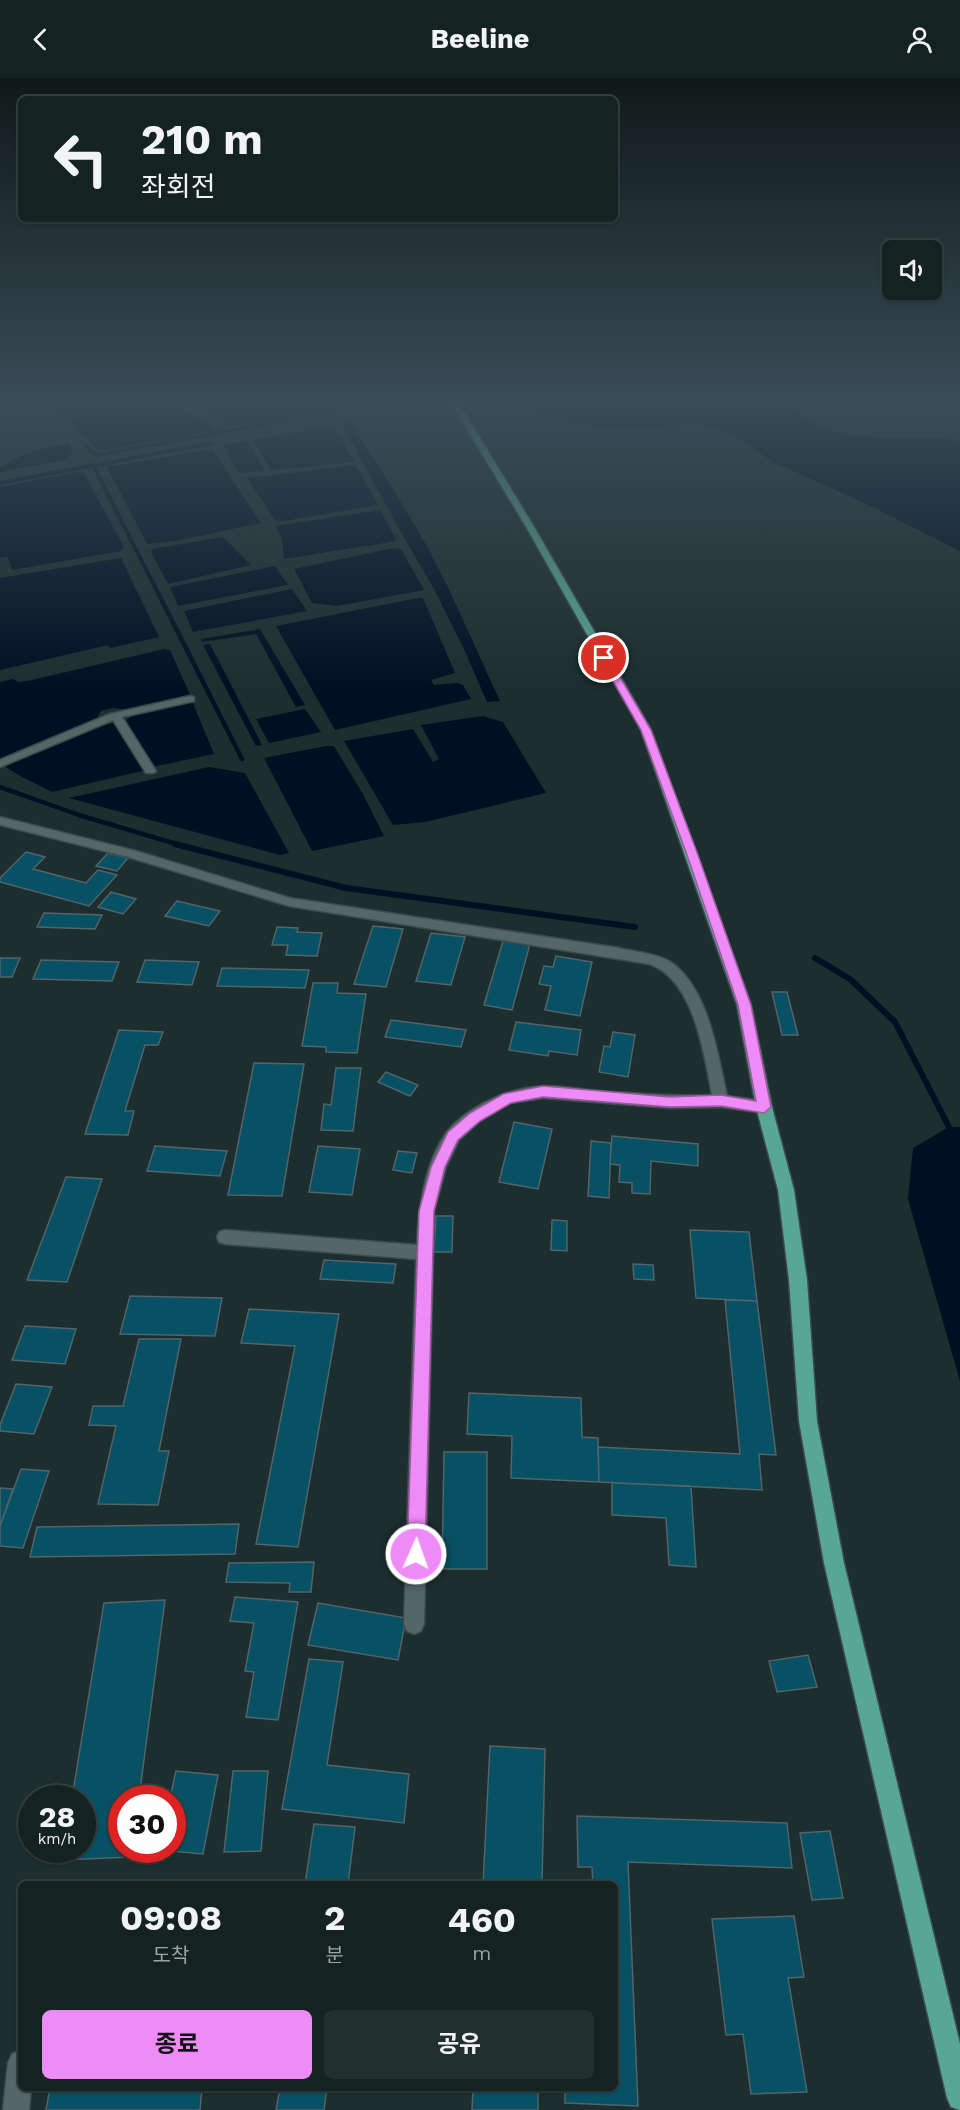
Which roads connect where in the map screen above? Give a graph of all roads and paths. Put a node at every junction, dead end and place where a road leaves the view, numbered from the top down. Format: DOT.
graph roads {
  1 [pos="513,498"];
  2 [pos="190,699"];
  3 [pos="114,716"];
  4 [pos="0,764"];
  5 [pos="150,771"];
  6 [pos="0,821"];
  7 [pos="721,1101"];
  8 [pos="764,1107"];
  9 [pos="225,1237"];
  10 [pos="425,1253"];
  11 [pos="414,1624"];
  12 [pos="18,2091"];
  13 [pos="960,2098"];
  14 [pos="16,2110"];
  1 -- 8 [label="main road"];
  2 -- 3 [label="street"];
  3 -- 4 [label="street"];
  3 -- 5 [label="street"];
  6 -- 7 [label="street"];
  7 -- 8 [label="street"];
  7 -- 10 [label="street"];
  8 -- 13 [label="main road"];
  9 -- 10 [label="street"];
  10 -- 11 [label="street"];
  12 -- 14 [label="street"];
}
